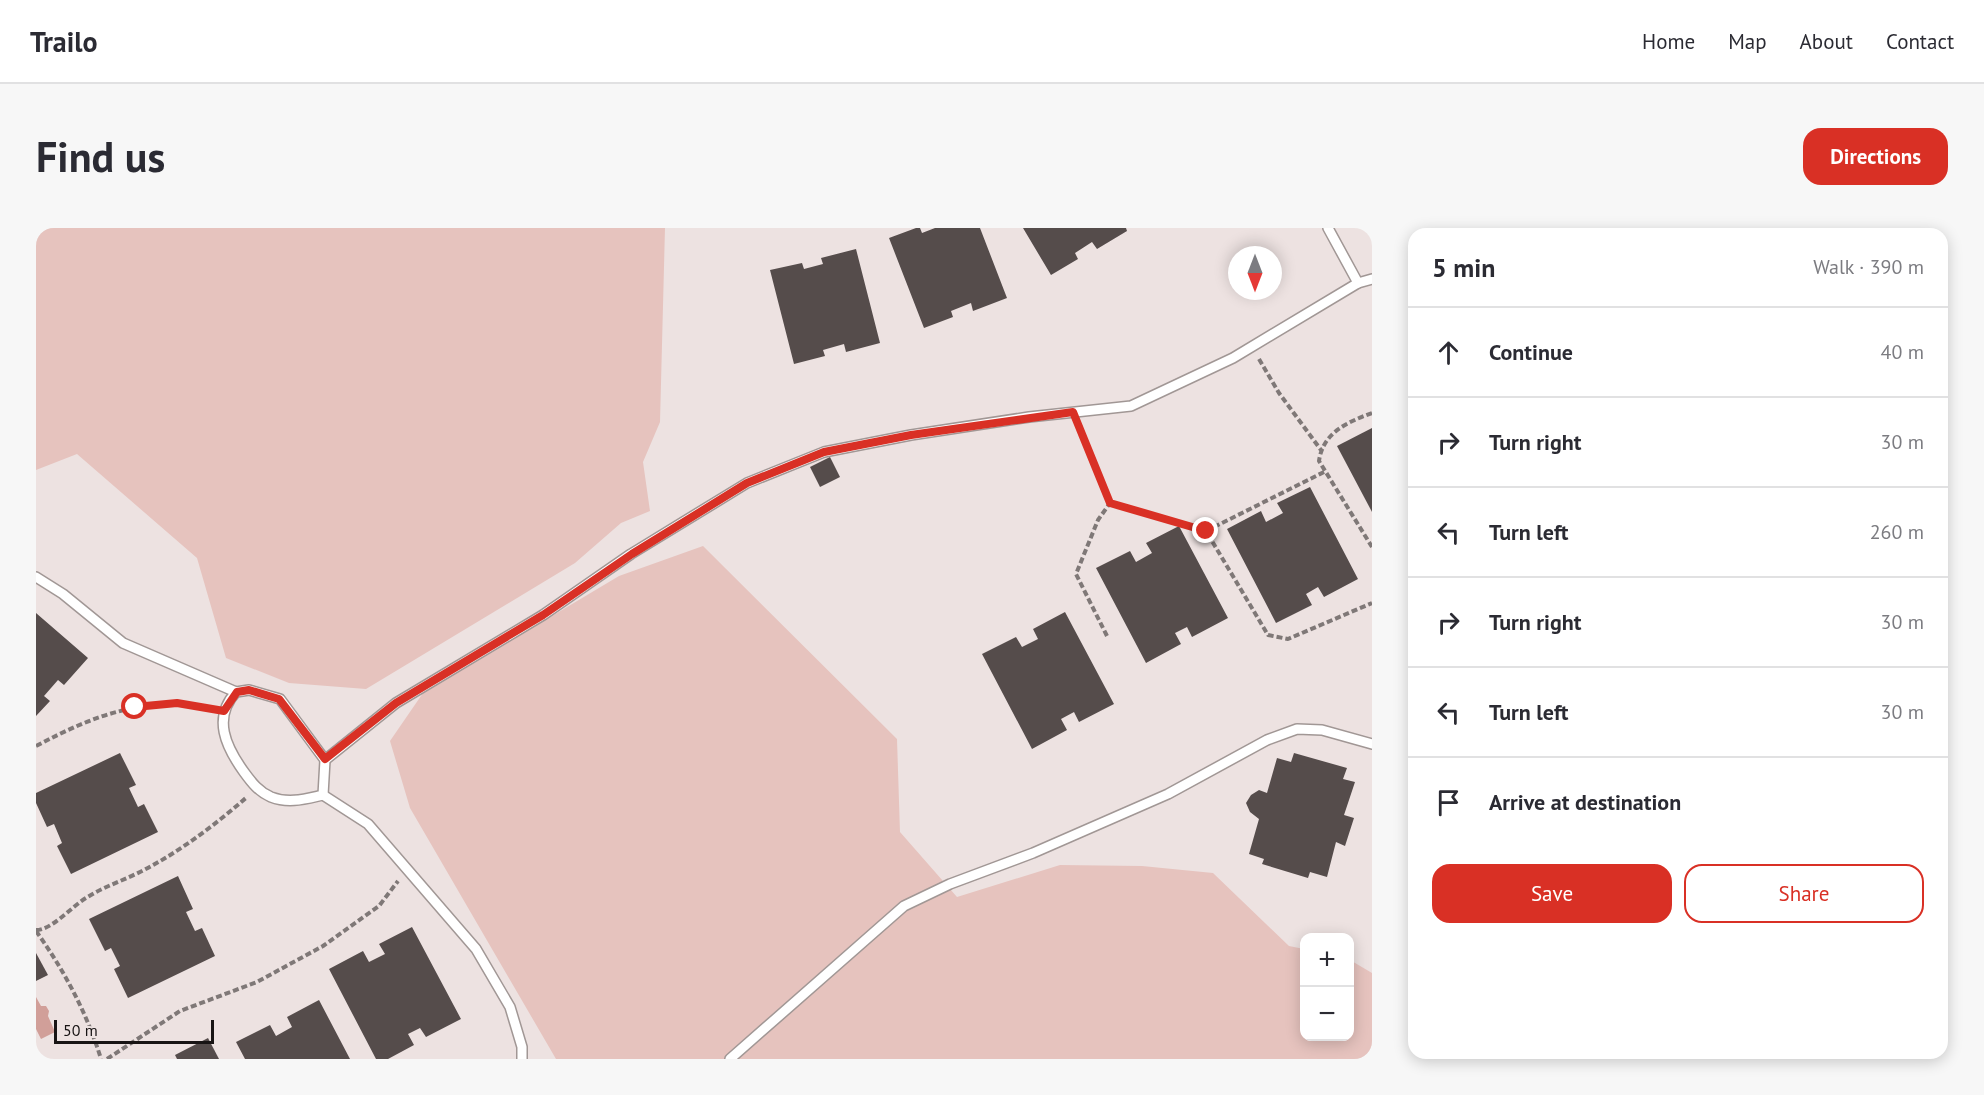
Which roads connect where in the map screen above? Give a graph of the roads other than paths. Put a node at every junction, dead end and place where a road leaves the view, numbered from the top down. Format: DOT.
graph roads {
  1 [pos="1328,228"];
  2 [pos="1372,279"];
  3 [pos="1358,283"];
  4 [pos="36,577"];
  5 [pos="237,692"];
  6 [pos="1372,744"];
  7 [pos="325,759"];
  8 [pos="322,795"];
  9 [pos="522,1059"];
  10 [pos="730,1059"];
  1 -- 3 [label="lane"];
  2 -- 3 [label="lane"];
  3 -- 7 [label="lane"];
  4 -- 5 [label="lane"];
  5 -- 7 [label="lane"];
  5 -- 8 [label="lane"];
  6 -- 10 [label="lane"];
  7 -- 8 [label="lane"];
  8 -- 9 [label="lane"];
}
